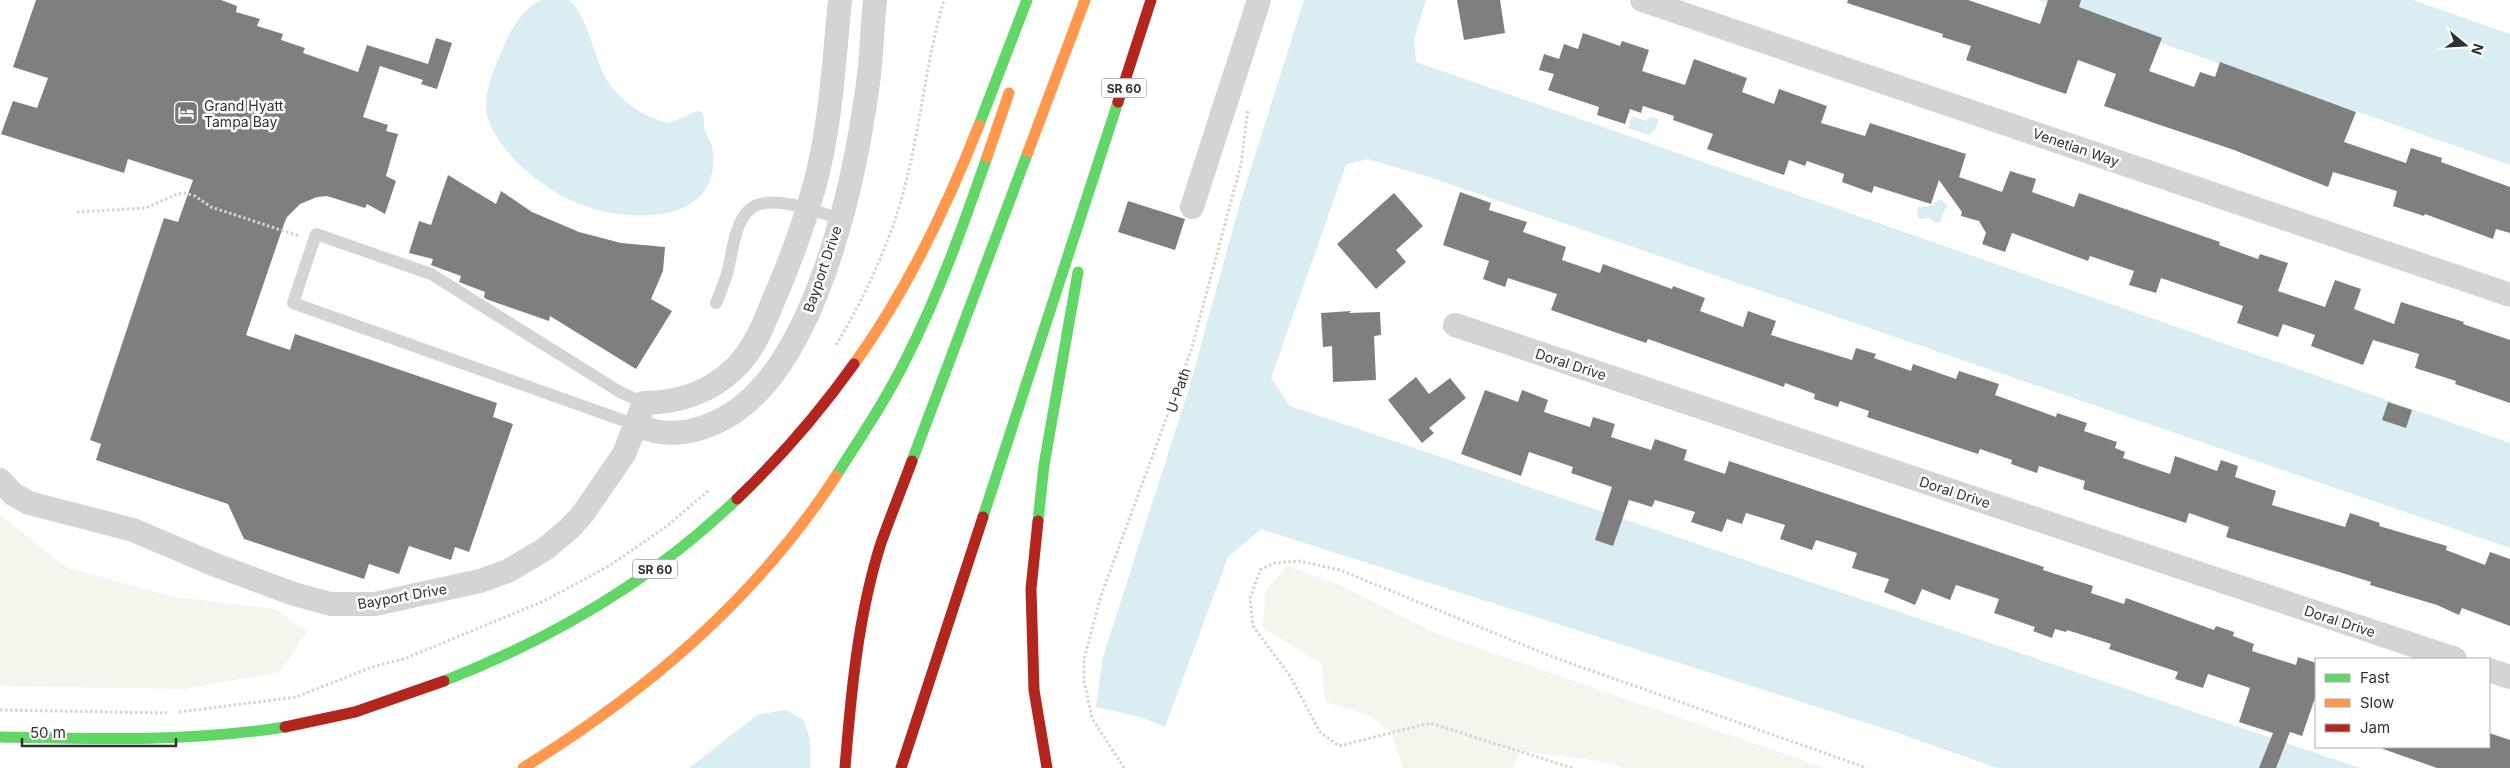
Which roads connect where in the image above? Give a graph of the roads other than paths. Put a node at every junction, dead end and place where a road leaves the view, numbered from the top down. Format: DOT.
graph roads {
  1 [pos="840,0"];
  2 [pos="874,0"];
  3 [pos="1027,0"];
  4 [pos="1085,0"];
  5 [pos="1151,0"];
  6 [pos="1260,0"];
  7 [pos="1642,0"];
  8 [pos="1012,84"];
  9 [pos="1096,175"];
  10 [pos="1192,207"];
  11 [pos="808,208"];
  12 [pos="840,218"];
  13 [pos="2510,295"];
  14 [pos="716,303"];
  15 [pos="1456,325"];
  16 [pos="644,403"];
  17 [pos="636,425"];
  18 [pos="0,480"];
  19 [pos="2452,658"];
  20 [pos="2490,670"];
  21 [pos="2510,678"];
  22 [pos="0,737"];
  23 [pos="522,768"];
  24 [pos="845,768"];
  25 [pos="901,768"];
  26 [pos="1047,768"];
  1 -- 11 [label="street"];
  2 -- 12 [label="street, Bayport Drive"];
  3 -- 22 [label="highway, SR 60"];
  4 -- 24 [label="highway"];
  5 -- 9 [label="highway, SR 60"];
  6 -- 10 [label="street"];
  7 -- 13 [label="street, Venetian Way"];
  8 -- 23 [label="highway"];
  9 -- 25 [label="highway, SR 60"];
  9 -- 26 [label="highway"];
  11 -- 12 [label="lane"];
  11 -- 14 [label="lane"];
  11 -- 16 [label="street"];
  12 -- 17 [label="street, Bayport Drive"];
  15 -- 19 [label="street, Doral Drive"];
  16 -- 17 [label="street, Bayport Drive"];
  16 -- 17 [label="lane"];
  17 -- 18 [label="street, Bayport Drive"];
  20 -- 21 [label="street"];
}
